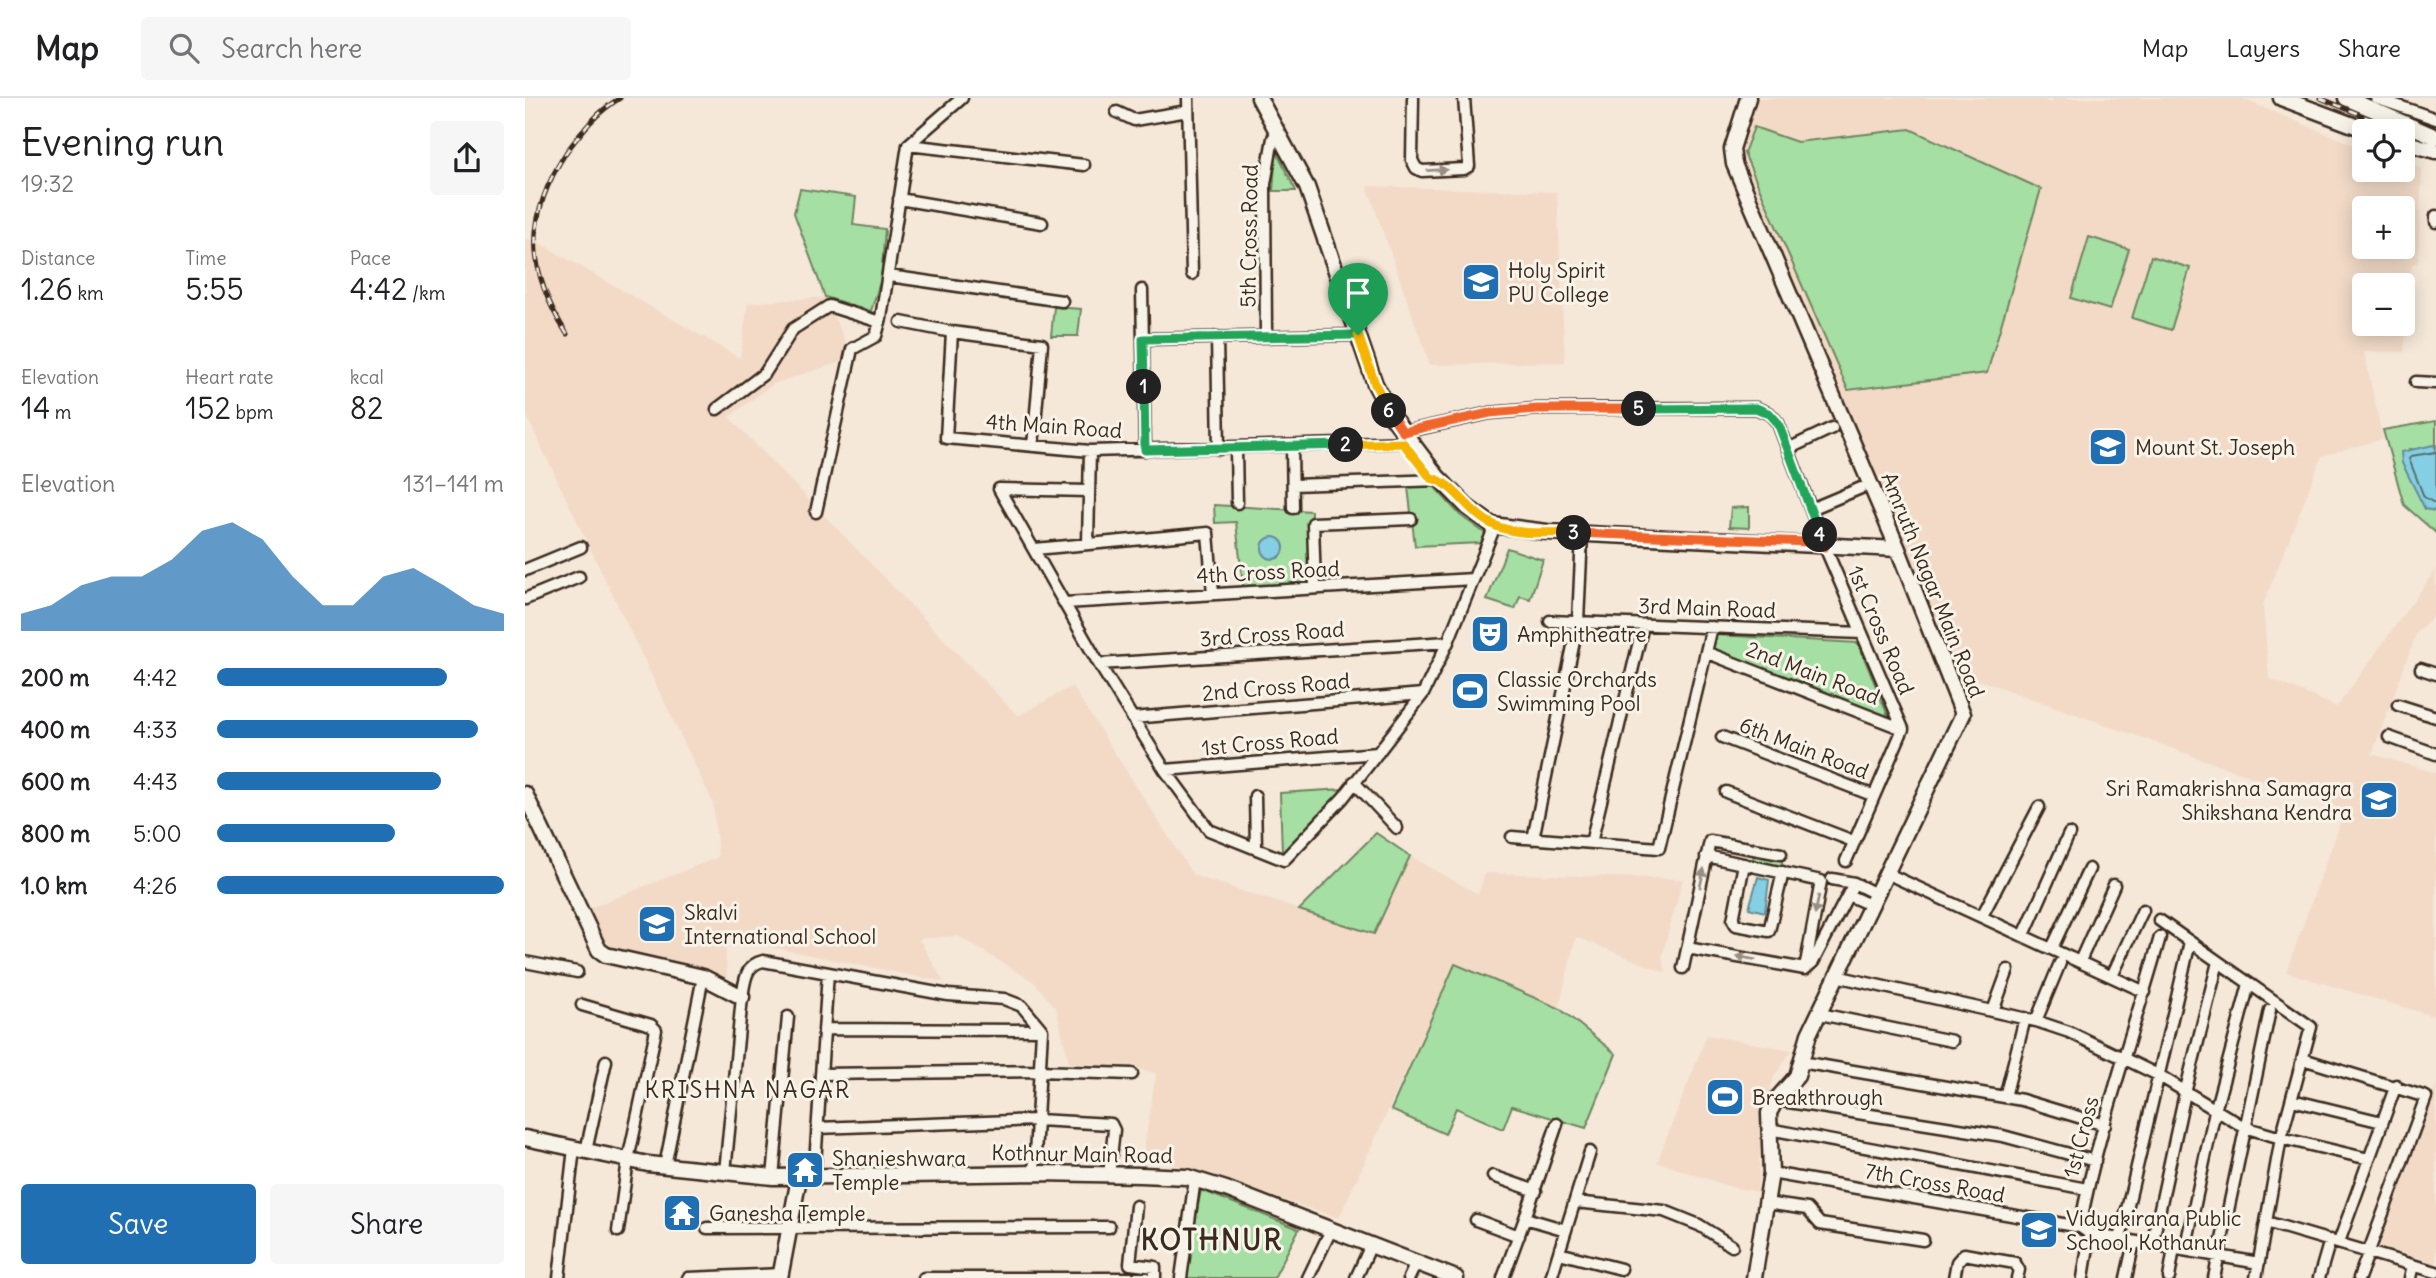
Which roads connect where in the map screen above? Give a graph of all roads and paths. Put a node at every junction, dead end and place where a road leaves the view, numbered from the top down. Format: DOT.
graph roads {
  1 [pos="962,98"];
  2 [pos="1188,98"];
  3 [pos="1252,98"];
  4 [pos="1259,98"];
  5 [pos="1413,98"];
  6 [pos="1464,98"];
  7 [pos="1748,98"];
  8 [pos="2281,98"];
  9 [pos="2346,98"];
  10 [pos="2375,104"];
  11 [pos="1188,111"];
  12 [pos="1117,112"];
  13 [pos="2436,119"];
  14 [pos="2352,125"];
  15 [pos="2436,137"];
  16 [pos="1273,138"];
  17 [pos="908,145"];
  18 [pos="2415,145"];
  19 [pos="2436,151"];
  20 [pos="1084,165"];
  21 [pos="899,199"];
  22 [pos="2436,216"];
  23 [pos="2436,222"];
  24 [pos="1042,223"];
  25 [pos="1192,274"];
  26 [pos="889,276"];
  27 [pos="1142,290"];
  28 [pos="1062,301"];
  29 [pos="880,322"];
  30 [pos="901,322"];
  31 [pos="952,332"];
  32 [pos="1266,335"];
  33 [pos="1355,335"];
  34 [pos="1217,337"];
  35 [pos="1143,339"];
  36 [pos="2416,382"];
  37 [pos="2436,383"];
  38 [pos="717,410"];
  39 [pos="1770,414"];
  40 [pos="1832,428"];
  41 [pos="1406,439"];
  42 [pos="1033,446"];
  43 [pos="1292,447"];
  44 [pos="1219,449"];
  45 [pos="1236,449"];
  46 [pos="1788,449"];
  47 [pos="1145,450"];
  48 [pos="1090,451"];
  49 [pos="1436,479"];
  50 [pos="1293,485"];
  51 [pos="1861,488"];
  52 [pos="1089,491"];
  53 [pos="1237,503"];
  54 [pos="1293,508"];
  55 [pos="1811,509"];
  56 [pos="816,512"];
  57 [pos="1411,519"];
  58 [pos="1494,529"];
  59 [pos="1582,537"];
  60 [pos="1088,543"];
  61 [pos="1822,546"];
  62 [pos="581,547"];
  63 [pos="1035,549"];
  64 [pos="1898,549"];
  65 [pos="525,570"];
  66 [pos="579,577"];
  67 [pos="1473,579"];
  68 [pos="1315,588"];
  69 [pos="1213,594"];
  70 [pos="525,599"];
  71 [pos="1065,603"];
  72 [pos="1551,621"];
  73 [pos="1578,622"];
  74 [pos="1643,625"];
  75 [pos="1712,627"];
  76 [pos="1861,633"];
  77 [pos="1448,642"];
  78 [pos="1709,653"];
  79 [pos="1099,664"];
  80 [pos="2421,669"];
  81 [pos="2436,674"];
  82 [pos="1423,694"];
  83 [pos="2398,705"];
  84 [pos="2436,717"];
  85 [pos="1132,718"];
  86 [pos="1903,729"];
  87 [pos="1722,737"];
  88 [pos="2389,737"];
  89 [pos="1378,753"];
  90 [pos="2436,754"];
  91 [pos="1165,770"];
  92 [pos="1354,782"];
  93 [pos="1726,792"];
  94 [pos="525,794"];
  95 [pos="1872,795"];
  96 [pos="1255,796"];
  97 [pos="2039,807"];
  98 [pos="1397,828"];
  99 [pos="2069,834"];
  100 [pos="1512,837"];
  101 [pos="1533,839"];
  102 [pos="1853,841"];
  103 [pos="1591,843"];
  104 [pos="1256,847"];
  105 [pos="1781,854"];
  106 [pos="1706,856"];
  107 [pos="1846,861"];
  108 [pos="1744,863"];
  109 [pos="2089,869"];
  110 [pos="1783,872"];
  111 [pos="1887,873"];
  112 [pos="1832,878"];
  113 [pos="1854,883"];
  114 [pos="2114,886"];
  115 [pos="1848,895"];
  116 [pos="1873,900"];
  117 [pos="2143,910"];
  118 [pos="1982,916"];
  119 [pos="2159,919"];
  120 [pos="2024,934"];
  121 [pos="2160,937"];
  122 [pos="2190,942"];
  123 [pos="1687,948"];
  124 [pos="2052,948"];
  125 [pos="2080,961"];
  126 [pos="525,962"];
  127 [pos="2218,962"];
  128 [pos="2060,963"];
  129 [pos="1683,968"];
  130 [pos="1805,969"];
  131 [pos="2008,970"];
  132 [pos="577,972"];
  133 [pos="828,973"];
  134 [pos="1836,976"];
  135 [pos="2112,976"];
  136 [pos="703,977"];
  137 [pos="2249,984"];
  138 [pos="2144,992"];
  139 [pos="742,997"];
  140 [pos="582,1005"];
  141 [pos="2270,1010"];
  142 [pos="1993,1011"];
  143 [pos="1820,1014"];
  144 [pos="788,1017"];
  145 [pos="2030,1020"];
  146 [pos="824,1029"];
  147 [pos="1042,1030"];
  148 [pos="1952,1041"];
  149 [pos="2123,1058"];
  150 [pos="2303,1059"];
  151 [pos="606,1061"];
  152 [pos="1801,1062"];
  153 [pos="1039,1071"];
  154 [pos="821,1073"];
  155 [pos="1132,1074"];
  156 [pos="2158,1075"];
  157 [pos="2396,1086"];
  158 [pos="2185,1093"];
  159 [pos="2005,1097"];
  160 [pos="1776,1100"];
  161 [pos="2292,1100"];
  162 [pos="2215,1111"];
  163 [pos="1037,1121"];
  164 [pos="2382,1122"];
  165 [pos="1557,1124"];
  166 [pos="2105,1125"];
  167 [pos="2244,1127"];
  168 [pos="817,1128"];
  169 [pos="1769,1129"];
  170 [pos="525,1138"];
  171 [pos="2281,1138"];
  172 [pos="580,1149"];
  173 [pos="1590,1152"];
  174 [pos="2369,1159"];
  175 [pos="628,1160"];
  176 [pos="2095,1161"];
  177 [pos="665,1166"];
  178 [pos="725,1172"];
  179 [pos="1034,1173"];
  180 [pos="1770,1173"];
  181 [pos="1109,1175"];
  182 [pos="1493,1176"];
  183 [pos="773,1177"];
  184 [pos="807,1178"];
  185 [pos="1195,1179"];
  186 [pos="2087,1189"];
  187 [pos="1536,1191"];
  188 [pos="1574,1202"];
  189 [pos="1766,1203"];
  190 [pos="1136,1206"];
  191 [pos="1525,1218"];
  192 [pos="1476,1220"];
  193 [pos="2266,1222"];
  194 [pos="1109,1227"];
  195 [pos="2080,1227"];
  196 [pos="707,1228"];
  197 [pos="790,1229"];
  198 [pos="1331,1230"];
  199 [pos="1566,1230"];
  200 [pos="618,1231"];
  201 [pos="2090,1234"];
  202 [pos="1519,1236"];
  203 [pos="2120,1239"];
  204 [pos="1923,1240"];
  205 [pos="2334,1241"];
  206 [pos="2134,1242"];
  207 [pos="2152,1245"];
  208 [pos="1732,1246"];
  209 [pos="1370,1247"];
  210 [pos="2174,1248"];
  211 [pos="2185,1250"];
  212 [pos="2368,1250"];
  213 [pos="1559,1252"];
  214 [pos="2218,1256"];
  215 [pos="2259,1263"];
  216 [pos="1416,1264"];
  217 [pos="2413,1265"];
  218 [pos="1621,1269"];
  219 [pos="2436,1272"];
  220 [pos="780,1276"];
  221 [pos="722,1277"];
  222 [pos="559,1278"];
  223 [pos="688,1278"];
  224 [pos="924,1278"];
  225 [pos="1147,1278"];
  226 [pos="1155,1278"];
  227 [pos="1181,1278"];
  228 [pos="1308,1278"];
  229 [pos="1356,1278"];
  230 [pos="1409,1278"];
  231 [pos="1456,1278"];
  232 [pos="1503,1278"];
  233 [pos="1551,1278"];
  234 [pos="1754,1278"];
  235 [pos="1954,1278"];
  236 [pos="2017,1278"];
  237 [pos="2083,1278"];
  238 [pos="2126,1278"];
  239 [pos="2169,1278"];
  240 [pos="2214,1278"];
  241 [pos="2256,1278"];
  242 [pos="2319,1278"];
  243 [pos="2359,1278"];
  244 [pos="2410,1278"];
  1 -- 17 [label="street"];
  2 -- 11 [label="street"];
  3 -- 16 [label="main road"];
  4 -- 33 [label="main road"];
  5 -- 6 [label="street, one-way"];
  7 -- 64 [label="main road, Amruth Nagar Main Road"];
  8 -- 14 [label="main road"];
  9 -- 10 [label="main road"];
  10 -- 13 [label="street"];
  10 -- 15 [label="main road"];
  11 -- 12 [label="street"];
  11 -- 25 [label="street"];
  16 -- 32 [label="street, 5th Cross Road"];
  16 -- 33 [label="main road"];
  17 -- 20 [label="street"];
  17 -- 21 [label="street"];
  18 -- 19 [label="main road"];
  21 -- 24 [label="street"];
  21 -- 26 [label="street"];
  22 -- 23 [label="street"];
  26 -- 28 [label="street"];
  26 -- 29 [label="street"];
  27 -- 35 [label="street"];
  29 -- 38 [label="street"];
  29 -- 56 [label="street"];
  30 -- 31 [label="street"];
  31 -- 42 [label="street"];
  31 -- 42 [label="street, 4th Main Road"];
  32 -- 33 [label="street"];
  32 -- 34 [label="street"];
  33 -- 41 [label="main road"];
  34 -- 35 [label="street"];
  34 -- 44 [label="street"];
  35 -- 47 [label="street"];
  36 -- 37 [label="street"];
  39 -- 41 [label="street, 4th Main Road"];
  39 -- 46 [label="street, 1st Cross Road"];
  40 -- 46 [label="street"];
  41 -- 43 [label="street, 4th Main Road"];
  41 -- 49 [label="main road"];
  42 -- 48 [label="street, 4th Main Road"];
  43 -- 45 [label="street, 4th Main Road"];
  43 -- 50 [label="street"];
  44 -- 45 [label="street, 4th Main Road"];
  44 -- 47 [label="street, 4th Main Road"];
  45 -- 53 [label="street"];
  46 -- 55 [label="street, 1st Cross Road"];
  47 -- 48 [label="street, 4th Main Road"];
  48 -- 52 [label="street"];
  49 -- 50 [label="street"];
  49 -- 58 [label="main road"];
  50 -- 54 [label="street"];
  51 -- 55 [label="street"];
  52 -- 60 [label="street"];
  52 -- 63 [label="street"];
  55 -- 61 [label="street, 1st Cross Road"];
  57 -- 68 [label="street"];
  58 -- 59 [label="main road"];
  58 -- 67 [label="street"];
  59 -- 61 [label="main road"];
  59 -- 73 [label="street"];
  60 -- 63 [label="street"];
  60 -- 69 [label="street"];
  61 -- 64 [label="main road"];
  61 -- 76 [label="street, 1st Cross Road"];
  62 -- 65 [label="street"];
  63 -- 71 [label="street"];
  64 -- 111 [label="main road, Amruth Nagar Main Road"];
  66 -- 70 [label="street"];
  67 -- 68 [label="street, 4th Cross Road"];
  67 -- 77 [label="street"];
  68 -- 69 [label="street, 4th Cross Road"];
  69 -- 71 [label="street, 4th Cross Road"];
  71 -- 79 [label="street"];
  72 -- 73 [label="street, 3rd Main Road"];
  73 -- 74 [label="street, 3rd Main Road"];
  73 -- 101 [label="street"];
  74 -- 75 [label="street, 3rd Main Road"];
  74 -- 103 [label="street"];
  75 -- 76 [label="street, 3rd Main Road"];
  75 -- 78 [label="street"];
  76 -- 86 [label="street, 1st Cross Road"];
  77 -- 79 [label="street, 3rd Cross Road"];
  77 -- 82 [label="street"];
  78 -- 86 [label="street, 2nd Main Road"];
  78 -- 103 [label="street"];
  79 -- 85 [label="street"];
  80 -- 81 [label="street"];
  82 -- 85 [label="street, 2nd Cross Road"];
  82 -- 89 [label="street"];
  83 -- 84 [label="street"];
  85 -- 91 [label="street"];
  86 -- 95 [label="street"];
  87 -- 95 [label="street, 6th Main Road"];
  88 -- 90 [label="street"];
  89 -- 91 [label="street, 1st Cross Road"];
  89 -- 92 [label="street"];
  91 -- 104 [label="street"];
  92 -- 98 [label="street"];
  92 -- 104 [label="street"];
  93 -- 102 [label="street"];
  94 -- 136 [label="main road"];
  95 -- 102 [label="street"];
  96 -- 104 [label="street"];
  97 -- 118 [label="street"];
  99 -- 120 [label="street"];
  100 -- 101 [label="street"];
  101 -- 103 [label="street"];
  102 -- 107 [label="street"];
  105 -- 106 [label="street"];
  106 -- 108 [label="street"];
  123 -- 106 [label="street, one-way"];
  108 -- 110 [label="street"];
  108 -- 110 [label="street"];
  109 -- 124 [label="street"];
  110 -- 130 [label="street, one-way"];
  111 -- 116 [label="main road, Amruth Nagar Main Road"];
  111 -- 118 [label="street"];
  112 -- 113 [label="street"];
  113 -- 115 [label="street"];
  113 -- 116 [label="street"];
  114 -- 125 [label="street"];
  115 -- 116 [label="street"];
  115 -- 130 [label="street"];
  116 -- 134 [label="main road, Amruth Nagar Main Road"];
  117 -- 135 [label="street"];
  118 -- 120 [label="street"];
  119 -- 122 [label="street"];
  120 -- 124 [label="street"];
  121 -- 138 [label="street"];
  122 -- 127 [label="street"];
  122 -- 156 [label="street"];
  123 -- 129 [label="street"];
  130 -- 123 [label="street, one-way"];
  124 -- 125 [label="street"];
  125 -- 135 [label="street"];
  126 -- 132 [label="street"];
  127 -- 137 [label="street"];
  127 -- 158 [label="street"];
  128 -- 145 [label="street"];
  131 -- 142 [label="street"];
  133 -- 139 [label="street"];
  133 -- 146 [label="street"];
  133 -- 147 [label="street"];
  134 -- 142 [label="street"];
  134 -- 143 [label="main road, Amruth Nagar Main Road"];
  135 -- 138 [label="street"];
  136 -- 139 [label="main road"];
  136 -- 177 [label="street"];
  137 -- 150 [label="street"];
  137 -- 162 [label="street"];
  138 -- 149 [label="street"];
  139 -- 178 [label="street"];
  140 -- 175 [label="street"];
  141 -- 167 [label="street"];
  142 -- 145 [label="street"];
  143 -- 148 [label="street"];
  143 -- 152 [label="main road, Amruth Nagar Main Road"];
  144 -- 183 [label="street"];
  145 -- 149 [label="street"];
  145 -- 159 [label="street"];
  146 -- 147 [label="street"];
  146 -- 154 [label="street"];
  147 -- 153 [label="street"];
  149 -- 156 [label="street"];
  149 -- 166 [label="street, 1st Cross"];
  150 -- 157 [label="street"];
  150 -- 161 [label="street"];
  151 -- 172 [label="street"];
  152 -- 159 [label="street"];
  152 -- 160 [label="main road, Amruth Nagar Main Road"];
  153 -- 154 [label="street"];
  153 -- 155 [label="street"];
  153 -- 163 [label="street"];
  154 -- 168 [label="street"];
  156 -- 158 [label="street"];
  156 -- 203 [label="street"];
  157 -- 164 [label="street"];
  157 -- 212 [label="street"];
  158 -- 162 [label="street"];
  158 -- 207 [label="street"];
  159 -- 166 [label="street"];
  160 -- 169 [label="main road, Amruth Nagar Main Road"];
  160 -- 176 [label="street"];
  161 -- 164 [label="street"];
  161 -- 171 [label="street"];
  162 -- 167 [label="street"];
  162 -- 211 [label="street"];
  163 -- 168 [label="street"];
  163 -- 179 [label="street"];
  163 -- 181 [label="street"];
  164 -- 174 [label="street"];
  165 -- 187 [label="street"];
  166 -- 176 [label="street, 1st Cross"];
  167 -- 171 [label="street"];
  167 -- 214 [label="street"];
  168 -- 184 [label="street"];
  169 -- 180 [label="main road, Amruth Nagar Main Road"];
  169 -- 186 [label="street"];
  170 -- 172 [label="main road, Kothnur Main Road"];
  171 -- 174 [label="street"];
  171 -- 193 [label="street"];
  172 -- 175 [label="main road, Kothnur Main Road"];
  172 -- 222 [label="street"];
  173 -- 188 [label="street"];
  174 -- 205 [label="street"];
  175 -- 177 [label="main road, Kothnur Main Road"];
  175 -- 200 [label="street"];
  176 -- 186 [label="street, 1st Cross"];
  177 -- 178 [label="main road, Kothnur Main Road"];
  178 -- 183 [label="main road, Kothnur Main Road"];
  179 -- 181 [label="main road, Kothnur Main Road"];
  179 -- 184 [label="main road, Kothnur Main Road"];
  180 -- 189 [label="main road, Amruth Nagar Main Road"];
  180 -- 195 [label="street, 7th Cross Road"];
  181 -- 185 [label="main road, Kothnur Main Road"];
  182 -- 187 [label="street"];
  183 -- 184 [label="main road, Kothnur Main Road"];
  184 -- 197 [label="main road"];
  185 -- 198 [label="main road, Kothnur Main Road"];
  185 -- 227 [label="street"];
  186 -- 195 [label="street, 1st Cross"];
  187 -- 191 [label="street"];
  188 -- 199 [label="street"];
  188 -- 208 [label="street"];
  189 -- 204 [label="street"];
  189 -- 234 [label="main road, Amruth Nagar Main Road"];
  190 -- 226 [label="street"];
  191 -- 199 [label="street"];
  191 -- 202 [label="street"];
  192 -- 202 [label="street"];
  193 -- 205 [label="street"];
  193 -- 215 [label="street"];
  194 -- 197 [label="street"];
  195 -- 201 [label="street, 7th Cross Road"];
  196 -- 197 [label="street"];
  197 -- 220 [label="main road"];
  198 -- 209 [label="main road, Kothnur Main Road"];
  198 -- 228 [label="street"];
  199 -- 213 [label="street"];
  201 -- 203 [label="street"];
  201 -- 237 [label="street"];
  202 -- 232 [label="street"];
  203 -- 206 [label="street"];
  205 -- 212 [label="street"];
  205 -- 242 [label="street"];
  206 -- 207 [label="street"];
  206 -- 238 [label="street"];
  207 -- 210 [label="street"];
  209 -- 216 [label="main road, Kothnur Main Road"];
  209 -- 229 [label="street"];
  210 -- 211 [label="street"];
  210 -- 239 [label="street"];
  211 -- 214 [label="street"];
  212 -- 217 [label="street"];
  212 -- 243 [label="street"];
  213 -- 218 [label="street"];
  213 -- 233 [label="street"];
  214 -- 215 [label="street"];
  214 -- 240 [label="street"];
  215 -- 241 [label="street"];
  216 -- 230 [label="street"];
  216 -- 231 [label="main road, Kothnur Main Road"];
  217 -- 219 [label="street"];
  217 -- 244 [label="street"];
  220 -- 221 [label="street"];
  221 -- 223 [label="street"];
  224 -- 225 [label="street"];
  235 -- 236 [label="street"];
}
